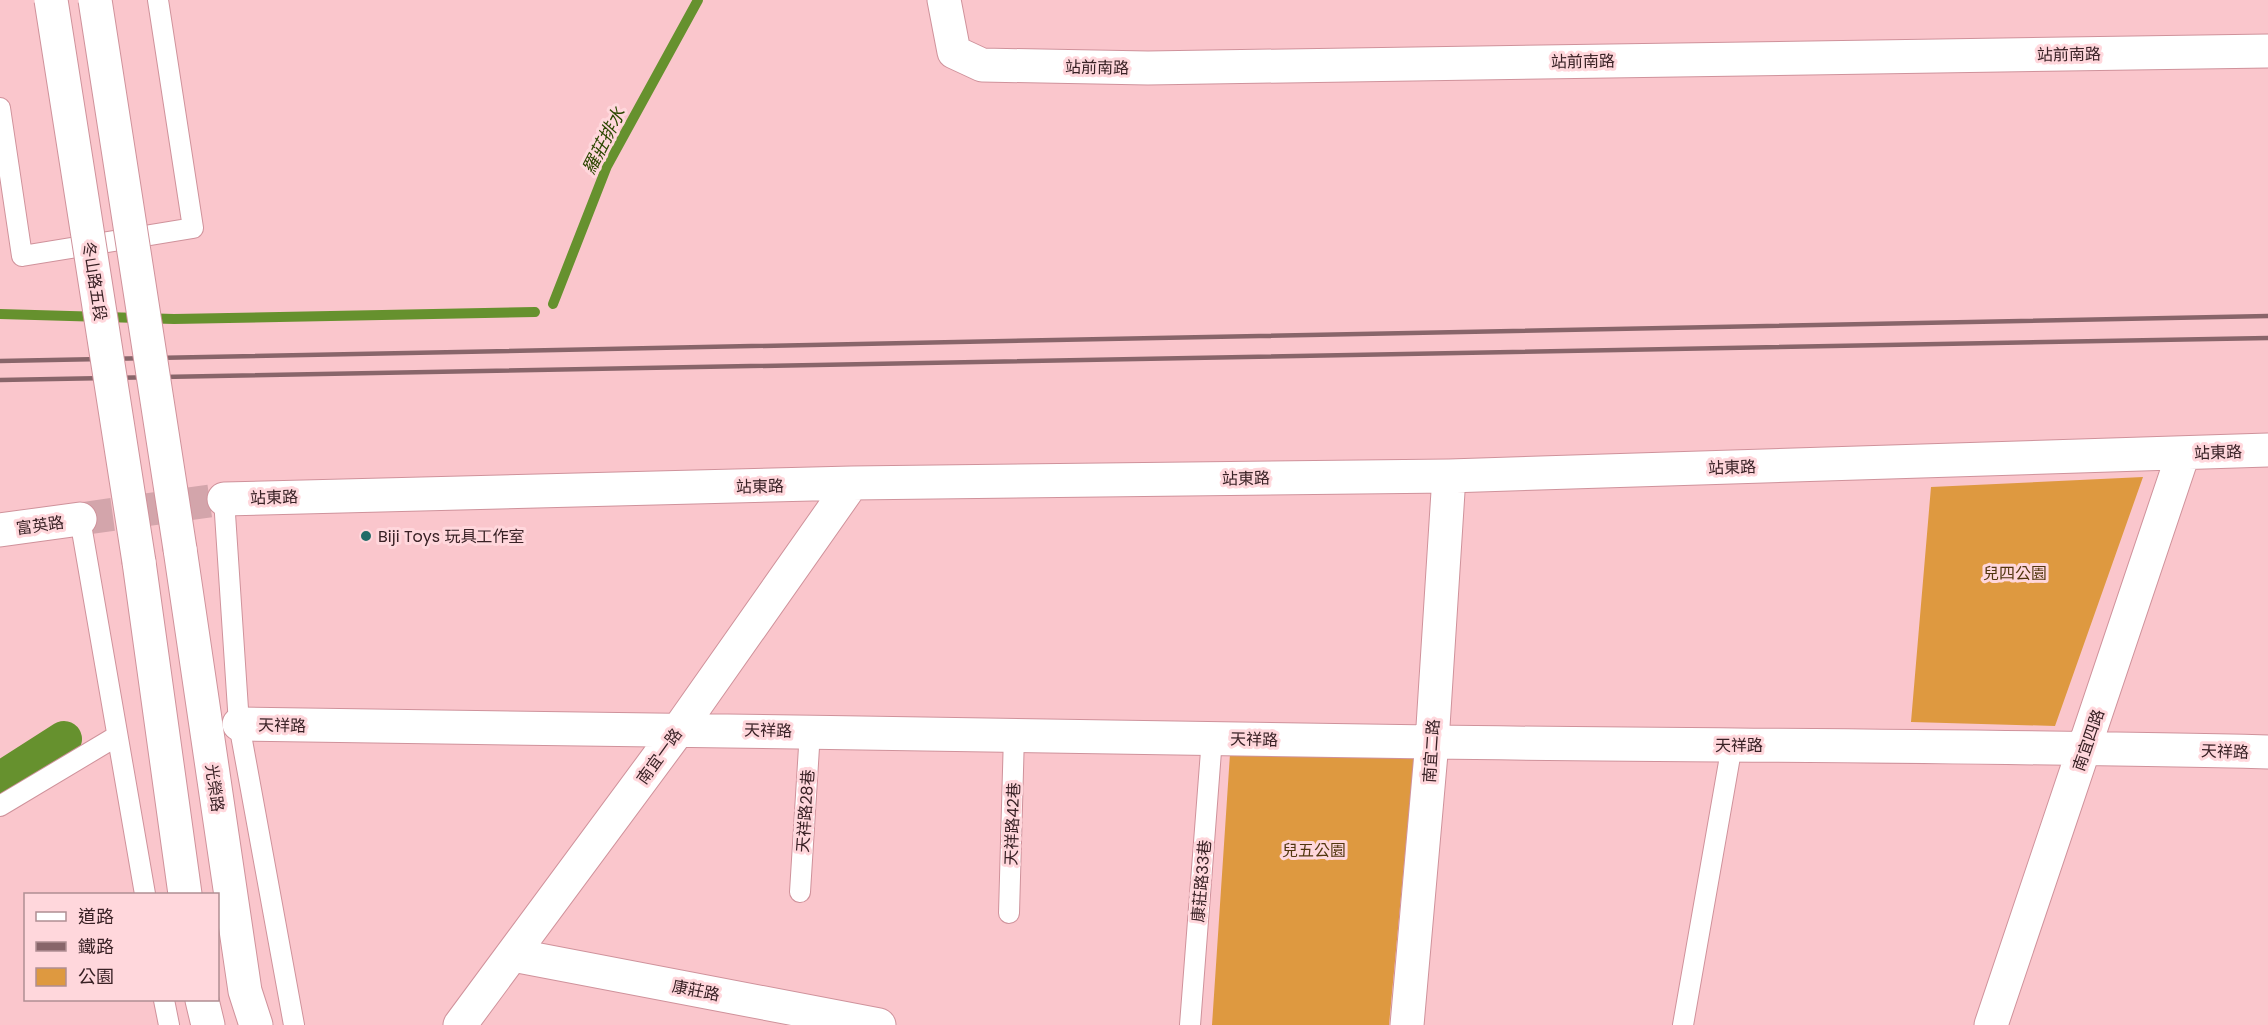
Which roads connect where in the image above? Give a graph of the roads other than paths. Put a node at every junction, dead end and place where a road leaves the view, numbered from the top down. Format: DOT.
graph roads {
  1 [pos="51,0"];
  2 [pos="95,0"];
  3 [pos="158,0"];
  4 [pos="944,0"];
  5 [pos="2268,51"];
  6 [pos="0,108"];
  7 [pos="2268,450"];
  8 [pos="2183,454"];
  9 [pos="1449,476"];
  10 [pos="852,483"];
  11 [pos="224,499"];
  12 [pos="80,519"];
  13 [pos="0,530"];
  14 [pos="239,724"];
  15 [pos="679,729"];
  16 [pos="810,731"];
  17 [pos="1014,735"];
  18 [pos="117,736"];
  19 [pos="1212,738"];
  20 [pos="1432,742"];
  21 [pos="1732,745"];
  22 [pos="2085,747"];
  23 [pos="2268,752"];
  24 [pos="0,806"];
  25 [pos="800,892"];
  26 [pos="146,893"];
  27 [pos="185,893"];
  28 [pos="1009,913"];
  29 [pos="513,955"];
  30 [pos="164,1001"];
  31 [pos="202,1001"];
  32 [pos="169,1025"];
  33 [pos="208,1025"];
  34 [pos="256,1025"];
  35 [pos="294,1025"];
  36 [pos="460,1025"];
  37 [pos="879,1025"];
  38 [pos="1190,1025"];
  39 [pos="1407,1025"];
  40 [pos="1683,1025"];
  41 [pos="1991,1025"];
  1 -- 27 [label="street, 冬山路五段, bridge"];
  2 -- 34 [label="street, 光榮路, bridge"];
  3 -- 6 [label="lane"];
  4 -- 5 [label="street, 站前南路"];
  7 -- 8 [label="street, 站東路"];
  8 -- 9 [label="street, 站東路"];
  8 -- 22 [label="street, 南宜四路"];
  9 -- 10 [label="street, 站東路"];
  9 -- 20 [label="street, 南宜二路"];
  10 -- 11 [label="street, 站東路"];
  10 -- 15 [label="street, 南宜一路"];
  11 -- 14 [label="lane"];
  12 -- 13 [label="street, 富英路"];
  12 -- 18 [label="lane"];
  14 -- 15 [label="street, 天祥路"];
  14 -- 35 [label="lane"];
  15 -- 16 [label="street, 天祥路"];
  15 -- 29 [label="street, 南宜一路"];
  16 -- 17 [label="street, 天祥路"];
  16 -- 25 [label="lane, 天祥路28巷"];
  17 -- 19 [label="street, 天祥路"];
  17 -- 28 [label="lane, 天祥路42巷"];
  18 -- 24 [label="lane"];
  18 -- 26 [label="lane"];
  19 -- 20 [label="street, 天祥路"];
  19 -- 38 [label="lane, 康莊路33巷"];
  20 -- 21 [label="street, 天祥路"];
  20 -- 39 [label="street, 南宜二路"];
  21 -- 22 [label="street, 天祥路"];
  21 -- 40 [label="lane"];
  22 -- 23 [label="street, 天祥路"];
  22 -- 41 [label="street, 南宜四路"];
  29 -- 36 [label="street, 南宜一路"];
  29 -- 37 [label="street, 康莊路"];
  30 -- 32 [label="lane"];
  31 -- 33 [label="street"];
}
